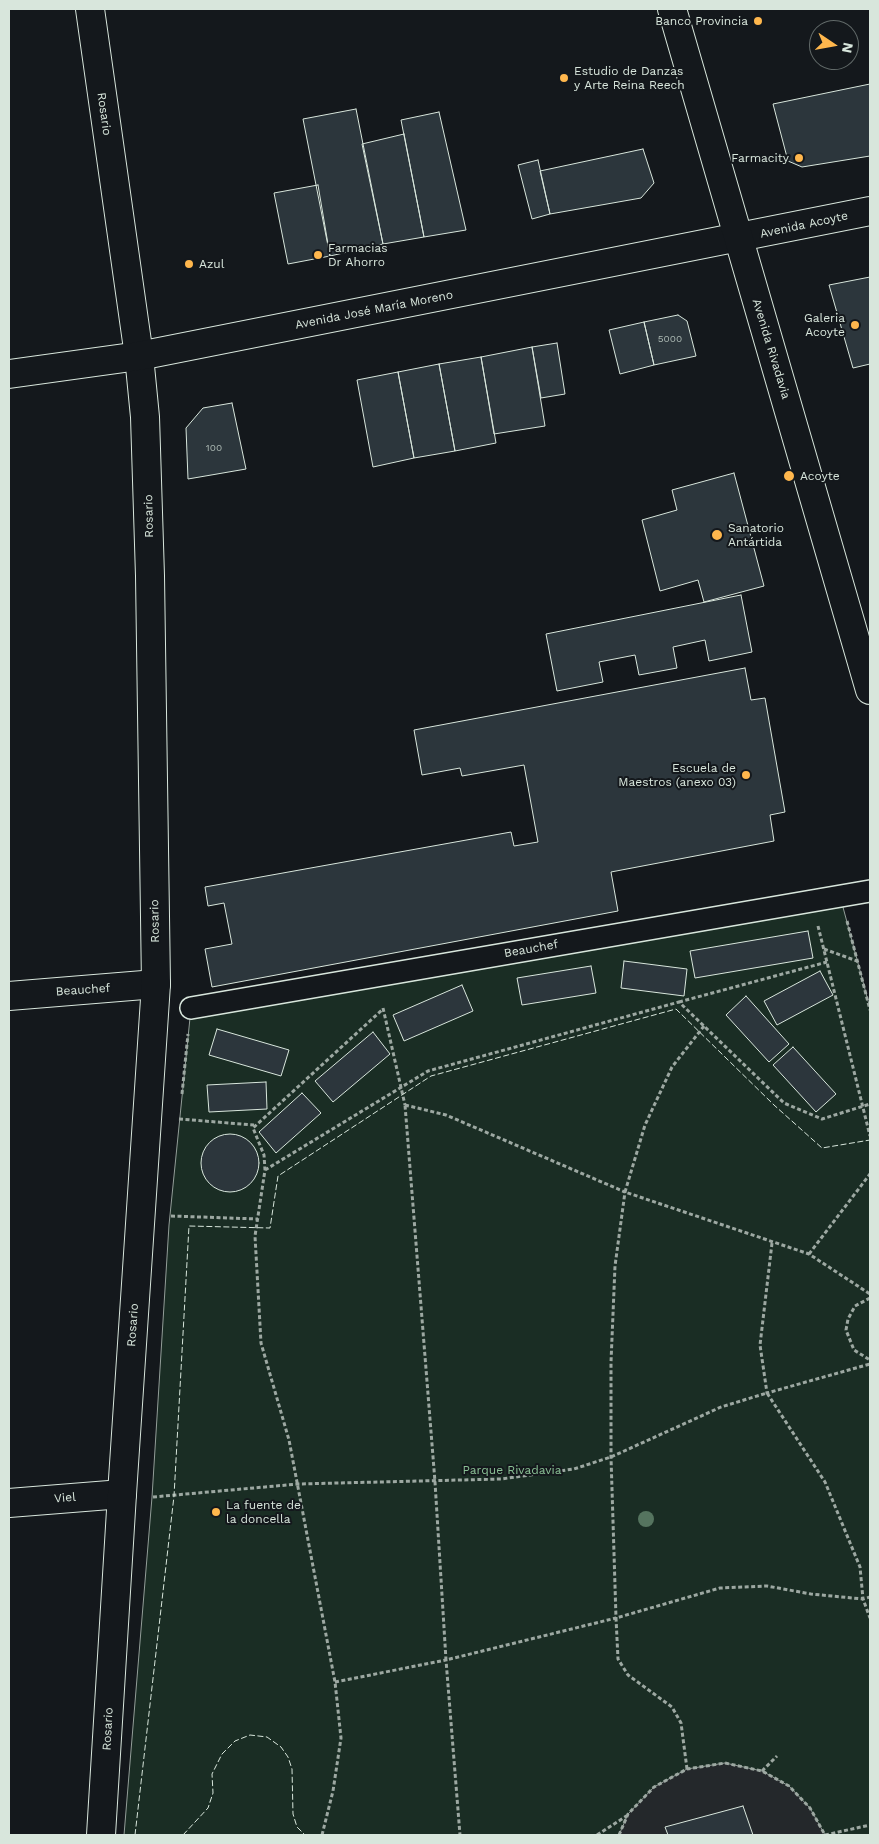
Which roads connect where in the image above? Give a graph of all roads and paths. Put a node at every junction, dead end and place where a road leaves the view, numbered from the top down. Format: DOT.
graph roads {
  1 [pos="90,9"];
  2 [pos="672,9"];
  3 [pos="870,211"];
  4 [pos="737,238"];
  5 [pos="139,356"];
  6 [pos="9,374"];
  7 [pos="870,690"];
  8 [pos="870,891"];
  9 [pos="840,896"];
  10 [pos="811,901"];
  11 [pos="823,949"];
  12 [pos="857,961"];
  13 [pos="827,962"];
  14 [pos="376,976"];
  15 [pos="156,984"];
  16 [pos="9,996"];
  17 [pos="679,1002"];
  18 [pos="191,1008"];
  19 [pos="383,1009"];
  20 [pos="870,1010"];
  21 [pos="704,1026"];
  22 [pos="401,1088"];
  23 [pos="870,1104"];
  24 [pos="405,1105"];
  25 [pos="864,1106"];
  26 [pos="179,1119"];
  27 [pos="254,1125"];
  28 [pos="870,1136"];
  29 [pos="265,1170"];
  30 [pos="870,1174"];
  31 [pos="626,1192"];
  32 [pos="169,1216"];
  33 [pos="258,1219"];
  34 [pos="772,1243"];
  35 [pos="809,1254"];
  36 [pos="870,1294"];
  37 [pos="870,1298"];
  38 [pos="870,1360"];
  39 [pos="870,1364"];
  40 [pos="767,1393"];
  41 [pos="611,1457"];
  42 [pos="435,1482"];
  43 [pos="298,1484"];
  44 [pos="122,1494"];
  45 [pos="152,1497"];
  46 [pos="9,1503"];
  47 [pos="870,1597"];
  48 [pos="863,1599"];
  49 [pos="616,1618"];
  50 [pos="870,1618"];
  51 [pos="446,1660"];
  52 [pos="334,1682"];
  53 [pos="777,1756"];
  54 [pos="687,1769"];
  55 [pos="762,1771"];
  56 [pos="628,1814"];
  57 [pos="870,1825"];
  58 [pos="102,1835"];
  59 [pos="322,1835"];
  60 [pos="460,1835"];
  61 [pos="597,1835"];
  62 [pos="619,1835"];
  63 [pos="825,1835"];
  1 -- 5 [label="street, Rosario"];
  2 -- 4 [label="street, Avenida Rivadavia"];
  3 -- 4 [label="street, Avenida Acoyte"];
  4 -- 5 [label="street, Avenida José María Moreno"];
  4 -- 7 [label="street, Avenida Rivadavia"];
  5 -- 6 [label="street, Avenida José María Moreno"];
  5 -- 15 [label="street, Rosario"];
  8 -- 9 [label="street, Beauchef"];
  9 -- 10 [label="street, Beauchef"];
  9 -- 12 [label="path"];
  10 -- 11 [label="path"];
  10 -- 14 [label="street, Beauchef"];
  11 -- 12 [label="path"];
  11 -- 13 [label="path"];
  12 -- 20 [label="path"];
  13 -- 17 [label="path"];
  13 -- 25 [label="path"];
  14 -- 18 [label="street, Beauchef"];
  14 -- 19 [label="path"];
  15 -- 16 [label="street, Beauchef"];
  15 -- 44 [label="street, Rosario"];
  17 -- 21 [label="path"];
  17 -- 22 [label="path"];
  19 -- 22 [label="path"];
  19 -- 27 [label="path"];
  21 -- 25 [label="path"];
  21 -- 31 [label="path"];
  22 -- 24 [label="path"];
  22 -- 29 [label="path"];
  23 -- 25 [label="path"];
  24 -- 31 [label="path"];
  24 -- 42 [label="path"];
  25 -- 28 [label="path"];
  26 -- 27 [label="path"];
  27 -- 29 [label="path"];
  29 -- 33 [label="path"];
  30 -- 35 [label="path"];
  31 -- 34 [label="path"];
  31 -- 41 [label="path"];
  32 -- 33 [label="path"];
  33 -- 43 [label="path"];
  34 -- 35 [label="path"];
  34 -- 40 [label="path"];
  35 -- 36 [label="path"];
  37 -- 38 [label="path"];
  39 -- 40 [label="path"];
  40 -- 41 [label="path"];
  40 -- 48 [label="path"];
  41 -- 42 [label="path"];
  41 -- 49 [label="path"];
  42 -- 43 [label="path"];
  42 -- 51 [label="path"];
  43 -- 45 [label="path"];
  43 -- 52 [label="path"];
  44 -- 46 [label="street, Viel"];
  44 -- 58 [label="street, Rosario"];
  47 -- 48 [label="path"];
  48 -- 49 [label="path"];
  48 -- 50 [label="path"];
  49 -- 51 [label="path"];
  49 -- 54 [label="path"];
  51 -- 52 [label="path"];
  51 -- 60 [label="path"];
  52 -- 59 [label="path"];
  53 -- 55 [label="path"];
  54 -- 55 [label="path"];
  54 -- 56 [label="path"];
  55 -- 63 [label="path"];
  56 -- 61 [label="path"];
  56 -- 62 [label="path"];
  57 -- 63 [label="path"];
}
